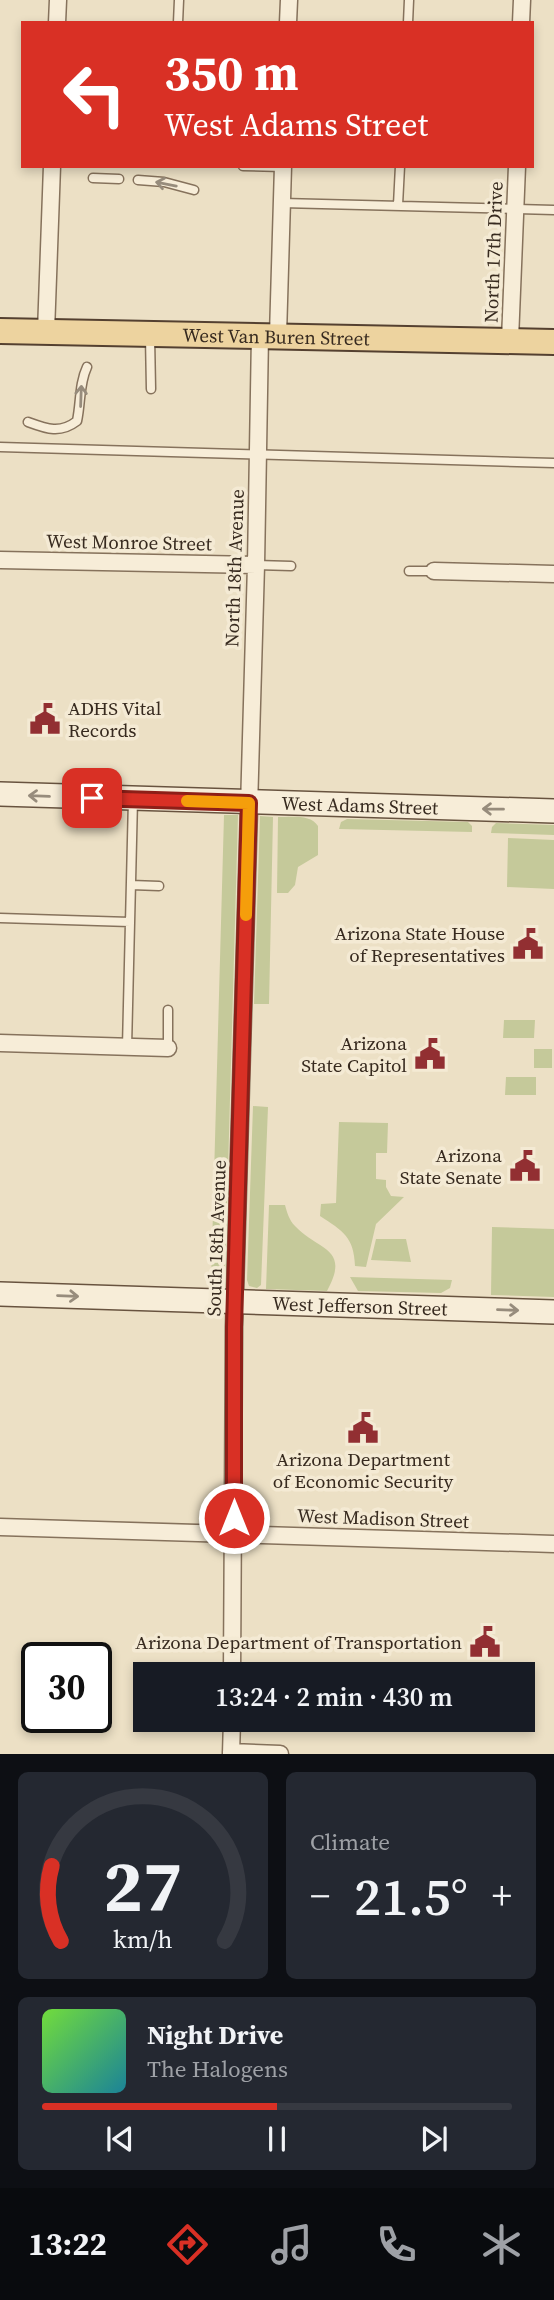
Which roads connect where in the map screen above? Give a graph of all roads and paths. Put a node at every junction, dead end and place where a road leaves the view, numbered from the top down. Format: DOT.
graph roads {
  1 [pos="58,0"];
  2 [pos="178,0"];
  3 [pos="289,0"];
  4 [pos="409,0"];
  5 [pos="522,0"];
  6 [pos="57,21"];
  7 [pos="178,21"];
  8 [pos="288,21"];
  9 [pos="408,21"];
  10 [pos="522,21"];
  11 [pos="52,168"];
  12 [pos="283,168"];
  13 [pos="400,168"];
  14 [pos="517,168"];
  15 [pos="93,178"];
  16 [pos="119,179"];
  17 [pos="138,180"];
  18 [pos="194,190"];
  19 [pos="282,203"];
  20 [pos="398,205"];
  21 [pos="516,208"];
  22 [pos="554,209"];
  23 [pos="0,331"];
  24 [pos="46,332"];
  25 [pos="150,334"];
  26 [pos="269,335"];
  27 [pos="510,340"];
  28 [pos="554,342"];
  29 [pos="87,367"];
  30 [pos="151,389"];
  31 [pos="27,422"];
  32 [pos="0,447"];
  33 [pos="258,453"];
  34 [pos="554,463"];
  35 [pos="0,560"];
  36 [pos="256,565"];
  37 [pos="291,566"];
  38 [pos="409,571"];
  39 [pos="434,571"];
  40 [pos="554,574"];
  41 [pos="0,794"];
  42 [pos="134,799"];
  43 [pos="249,803"];
  44 [pos="554,811"];
  45 [pos="131,886"];
  46 [pos="159,886"];
  47 [pos="0,918"];
  48 [pos="130,922"];
  49 [pos="169,1010"];
  50 [pos="0,1043"];
  51 [pos="127,1047"];
  52 [pos="168,1048"];
  53 [pos="0,1294"];
  54 [pos="235,1301"];
  55 [pos="554,1312"];
  56 [pos="0,1527"];
  57 [pos="234,1534"];
  58 [pos="554,1544"];
  59 [pos="232,1662"];
  60 [pos="232,1732"];
  61 [pos="231,1753"];
  62 [pos="280,1754"];
  1 -- 6 [label="street"];
  2 -- 7 [label="lane"];
  3 -- 8 [label="street"];
  4 -- 9 [label="lane"];
  5 -- 10 [label="street"];
  11 -- 24 [label="street"];
  12 -- 19 [label="street, North 18th Avenue"];
  13 -- 20 [label="lane"];
  14 -- 21 [label="street, North 17th Drive"];
  15 -- 16 [label="lane"];
  18 -- 17 [label="lane, one-way"];
  19 -- 20 [label="lane"];
  19 -- 26 [label="street, North 18th Avenue"];
  20 -- 21 [label="lane"];
  21 -- 22 [label="lane"];
  21 -- 27 [label="street, North 17th Drive"];
  23 -- 24 [label="main road, West Van Buren Street"];
  24 -- 25 [label="main road, West Van Buren Street"];
  25 -- 26 [label="main road, West Van Buren Street"];
  25 -- 30 [label="lane"];
  26 -- 27 [label="main road, West Van Buren Street"];
  26 -- 33 [label="street, North 18th Avenue"];
  27 -- 28 [label="main road, West Van Buren Street"];
  31 -- 29 [label="lane, one-way"];
  32 -- 33 [label="lane"];
  33 -- 34 [label="lane"];
  33 -- 36 [label="street, North 18th Avenue"];
  35 -- 36 [label="street, West Monroe Street"];
  36 -- 37 [label="lane"];
  36 -- 43 [label="street, North 18th Avenue"];
  38 -- 39 [label="lane"];
  39 -- 40 [label="street"];
  42 -- 41 [label="main road, West Adams Street, one-way"];
  42 -- 43 [label="main road, West Adams Street"];
  42 -- 45 [label="lane"];
  44 -- 43 [label="main road, West Adams Street, one-way"];
  43 -- 54 [label="street, South 18th Avenue"];
  45 -- 46 [label="lane"];
  45 -- 48 [label="lane"];
  47 -- 48 [label="lane"];
  48 -- 51 [label="lane"];
  49 -- 52 [label="lane"];
  50 -- 51 [label="street"];
  51 -- 52 [label="street"];
  53 -- 54 [label="main road, West Jefferson Street, one-way"];
  54 -- 55 [label="main road, West Jefferson Street, one-way"];
  54 -- 57 [label="street, South 18th Avenue"];
  56 -- 57 [label="street, West Madison Street"];
  57 -- 58 [label="street, West Madison Street"];
  57 -- 59 [label="street, South 18th Avenue"];
  60 -- 61 [label="street"];
  61 -- 62 [label="street"];
}
